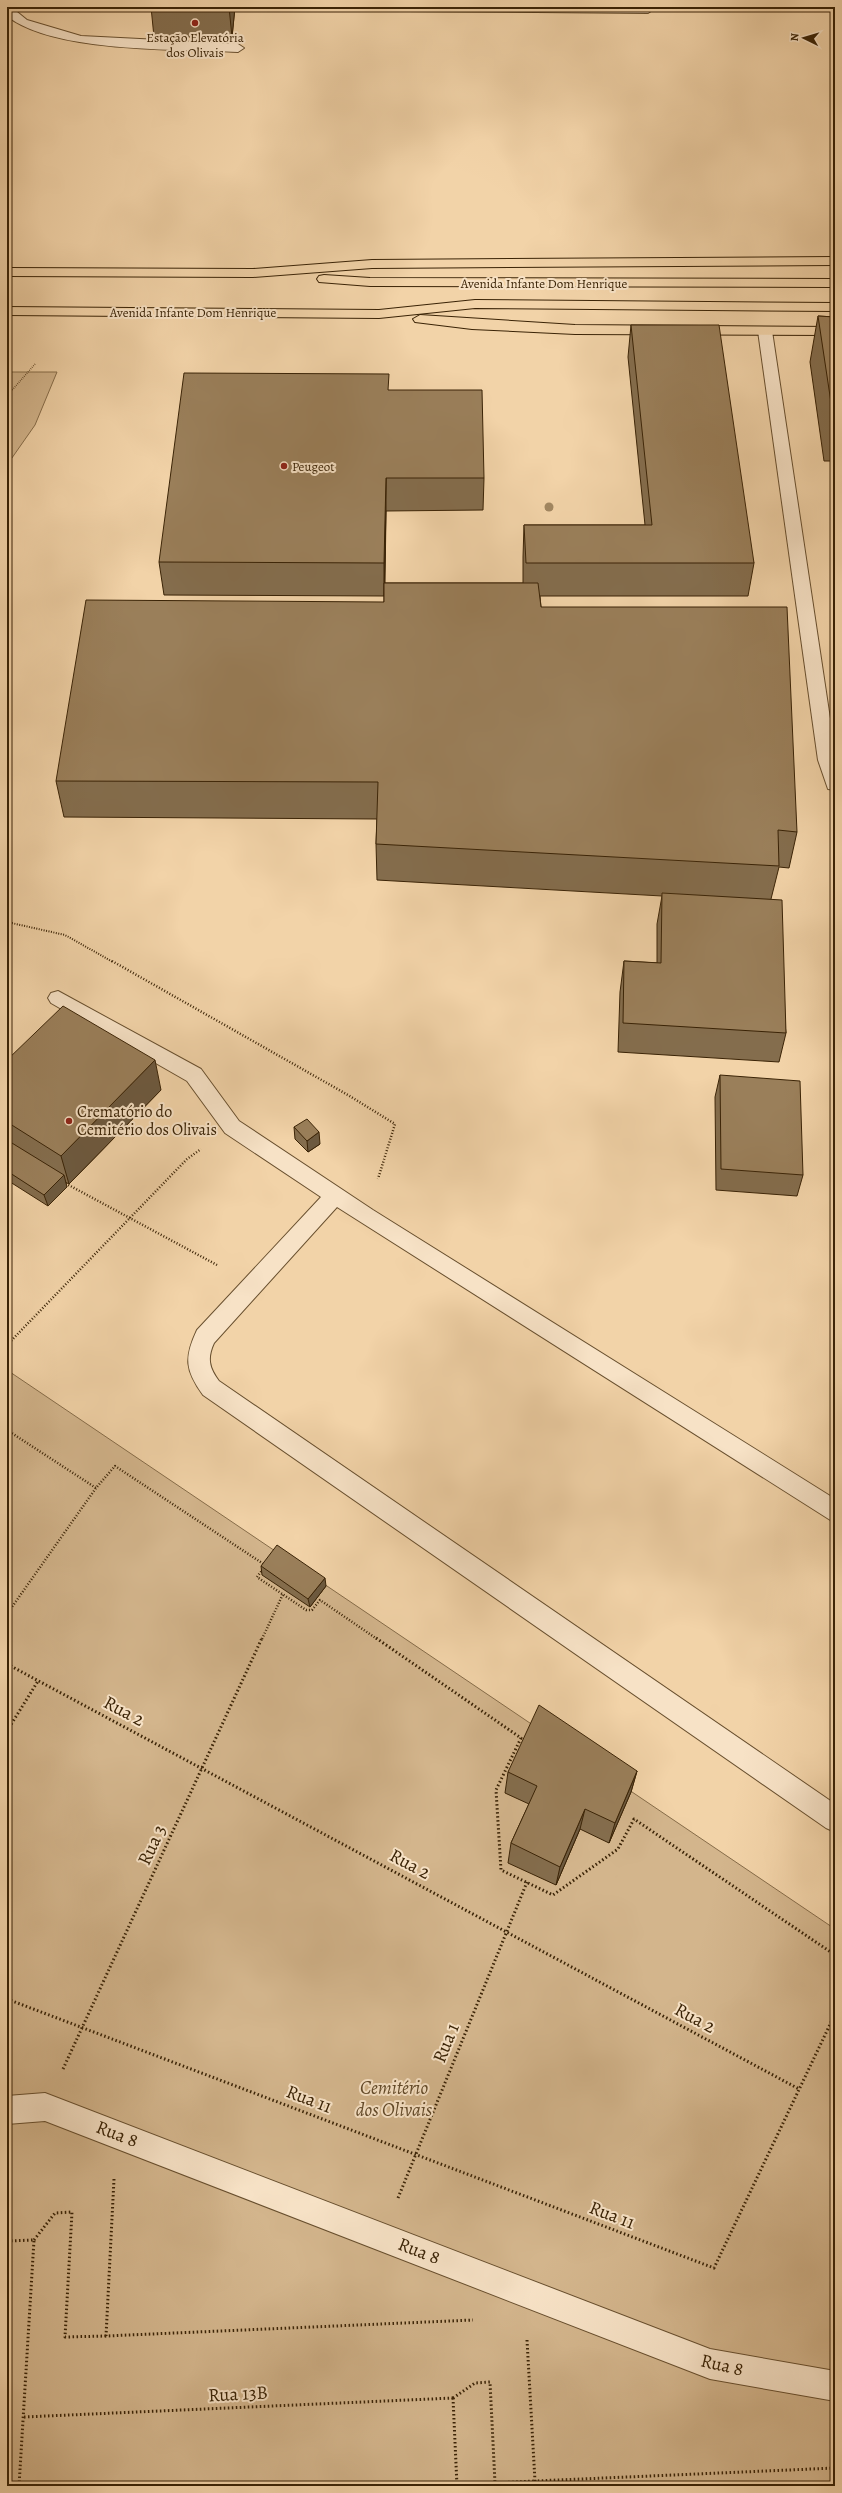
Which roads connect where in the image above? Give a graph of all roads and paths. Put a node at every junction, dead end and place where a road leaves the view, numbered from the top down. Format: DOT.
graph roads {
  1 [pos="407,7"];
  2 [pos="648,8"];
  3 [pos="7,10"];
  4 [pos="835,11"];
  5 [pos="238,48"];
  6 [pos="835,261"];
  7 [pos="7,272"];
  8 [pos="253,273"];
  9 [pos="835,284"];
  10 [pos="835,307"];
  11 [pos="7,311"];
  12 [pos="379,314"];
  13 [pos="765,331"];
  14 [pos="835,331"];
  15 [pos="34,364"];
  16 [pos="7,396"];
  17 [pos="835,784"];
  18 [pos="7,922"];
  19 [pos="58,998"];
  20 [pos="232,1127"];
  21 [pos="58,1179"];
  22 [pos="336,1195"];
  23 [pos="366,1216"];
  24 [pos="131,1217"];
  25 [pos="260,1278"];
  26 [pos="7,1344"];
  27 [pos="7,1430"];
  28 [pos="96,1488"];
  29 [pos="835,1512"];
  30 [pos="283,1594"];
  31 [pos="7,1614"];
  32 [pos="7,1664"];
  33 [pos="38,1681"];
  34 [pos="7,1731"];
  35 [pos="202,1769"];
  36 [pos="835,1819"];
  37 [pos="527,1882"];
  38 [pos="507,1932"];
  39 [pos="835,1955"];
  40 [pos="7,1999"];
  41 [pos="835,2014"];
  42 [pos="82,2028"];
  43 [pos="799,2089"];
  44 [pos="45,2107"];
  45 [pos="7,2110"];
  46 [pos="116,2134"];
  47 [pos="416,2155"];
  48 [pos="382,2237"];
  49 [pos="34,2240"];
  50 [pos="7,2241"];
  51 [pos="524,2292"];
  52 [pos="478,2320"];
  53 [pos="106,2336"];
  54 [pos="835,2386"];
  55 [pos="453,2398"];
  56 [pos="24,2417"];
  57 [pos="835,2468"];
  58 [pos="535,2481"];
  59 [pos="19,2486"];
  60 [pos="458,2486"];
  1 -- 2 [label="lane"];
  2 -- 4 [label="path"];
  3 -- 5 [label="lane"];
  6 -- 8 [label="highway, Avenida Infante Dom Henrique"];
  7 -- 8 [label="highway, Avenida Infante Dom Henrique"];
  8 -- 9 [label="highway, Avenida Infante Dom Henrique"];
  10 -- 12 [label="highway, Avenida Infante Dom Henrique"];
  11 -- 12 [label="highway, Avenida Infante Dom Henrique"];
  12 -- 13 [label="highway, Avenida Infante Dom Henrique"];
  13 -- 14 [label="highway, Avenida Infante Dom Henrique"];
  13 -- 17 [label="street"];
  15 -- 16 [label="path"];
  18 -- 23 [label="path"];
  19 -- 20 [label="lane"];
  20 -- 22 [label="lane"];
  20 -- 24 [label="path"];
  21 -- 24 [label="path"];
  22 -- 23 [label="lane"];
  22 -- 25 [label="lane"];
  23 -- 29 [label="lane"];
  24 -- 25 [label="path"];
  24 -- 26 [label="path"];
  25 -- 36 [label="lane"];
  27 -- 28 [label="path"];
  28 -- 30 [label="path"];
  28 -- 31 [label="path"];
  30 -- 35 [label="path, Rua 3"];
  30 -- 37 [label="path"];
  32 -- 33 [label="path, Rua 2"];
  33 -- 34 [label="path"];
  33 -- 35 [label="path, Rua 2"];
  35 -- 38 [label="path, Rua 2"];
  35 -- 42 [label="path, Rua 3"];
  37 -- 38 [label="path, Rua 1"];
  37 -- 39 [label="path"];
  38 -- 43 [label="path, Rua 2"];
  38 -- 47 [label="path, Rua 1"];
  40 -- 42 [label="path, Rua 11"];
  41 -- 43 [label="path"];
  42 -- 44 [label="path, Rua 3"];
  42 -- 47 [label="path, Rua 11"];
  43 -- 47 [label="path, Rua 11"];
  44 -- 45 [label="lane, Rua 8"];
  44 -- 46 [label="lane, Rua 8"];
  46 -- 48 [label="lane, Rua 8"];
  46 -- 53 [label="path"];
  47 -- 48 [label="path, Rua 1"];
  48 -- 51 [label="lane, Rua 8"];
  49 -- 50 [label="path"];
  49 -- 53 [label="path"];
  49 -- 56 [label="path"];
  51 -- 54 [label="lane, Rua 8"];
  51 -- 58 [label="path"];
  52 -- 53 [label="path"];
  55 -- 56 [label="path, Rua 13B"];
  55 -- 58 [label="path"];
  55 -- 60 [label="path"];
  56 -- 59 [label="path"];
  57 -- 58 [label="path"];
}
